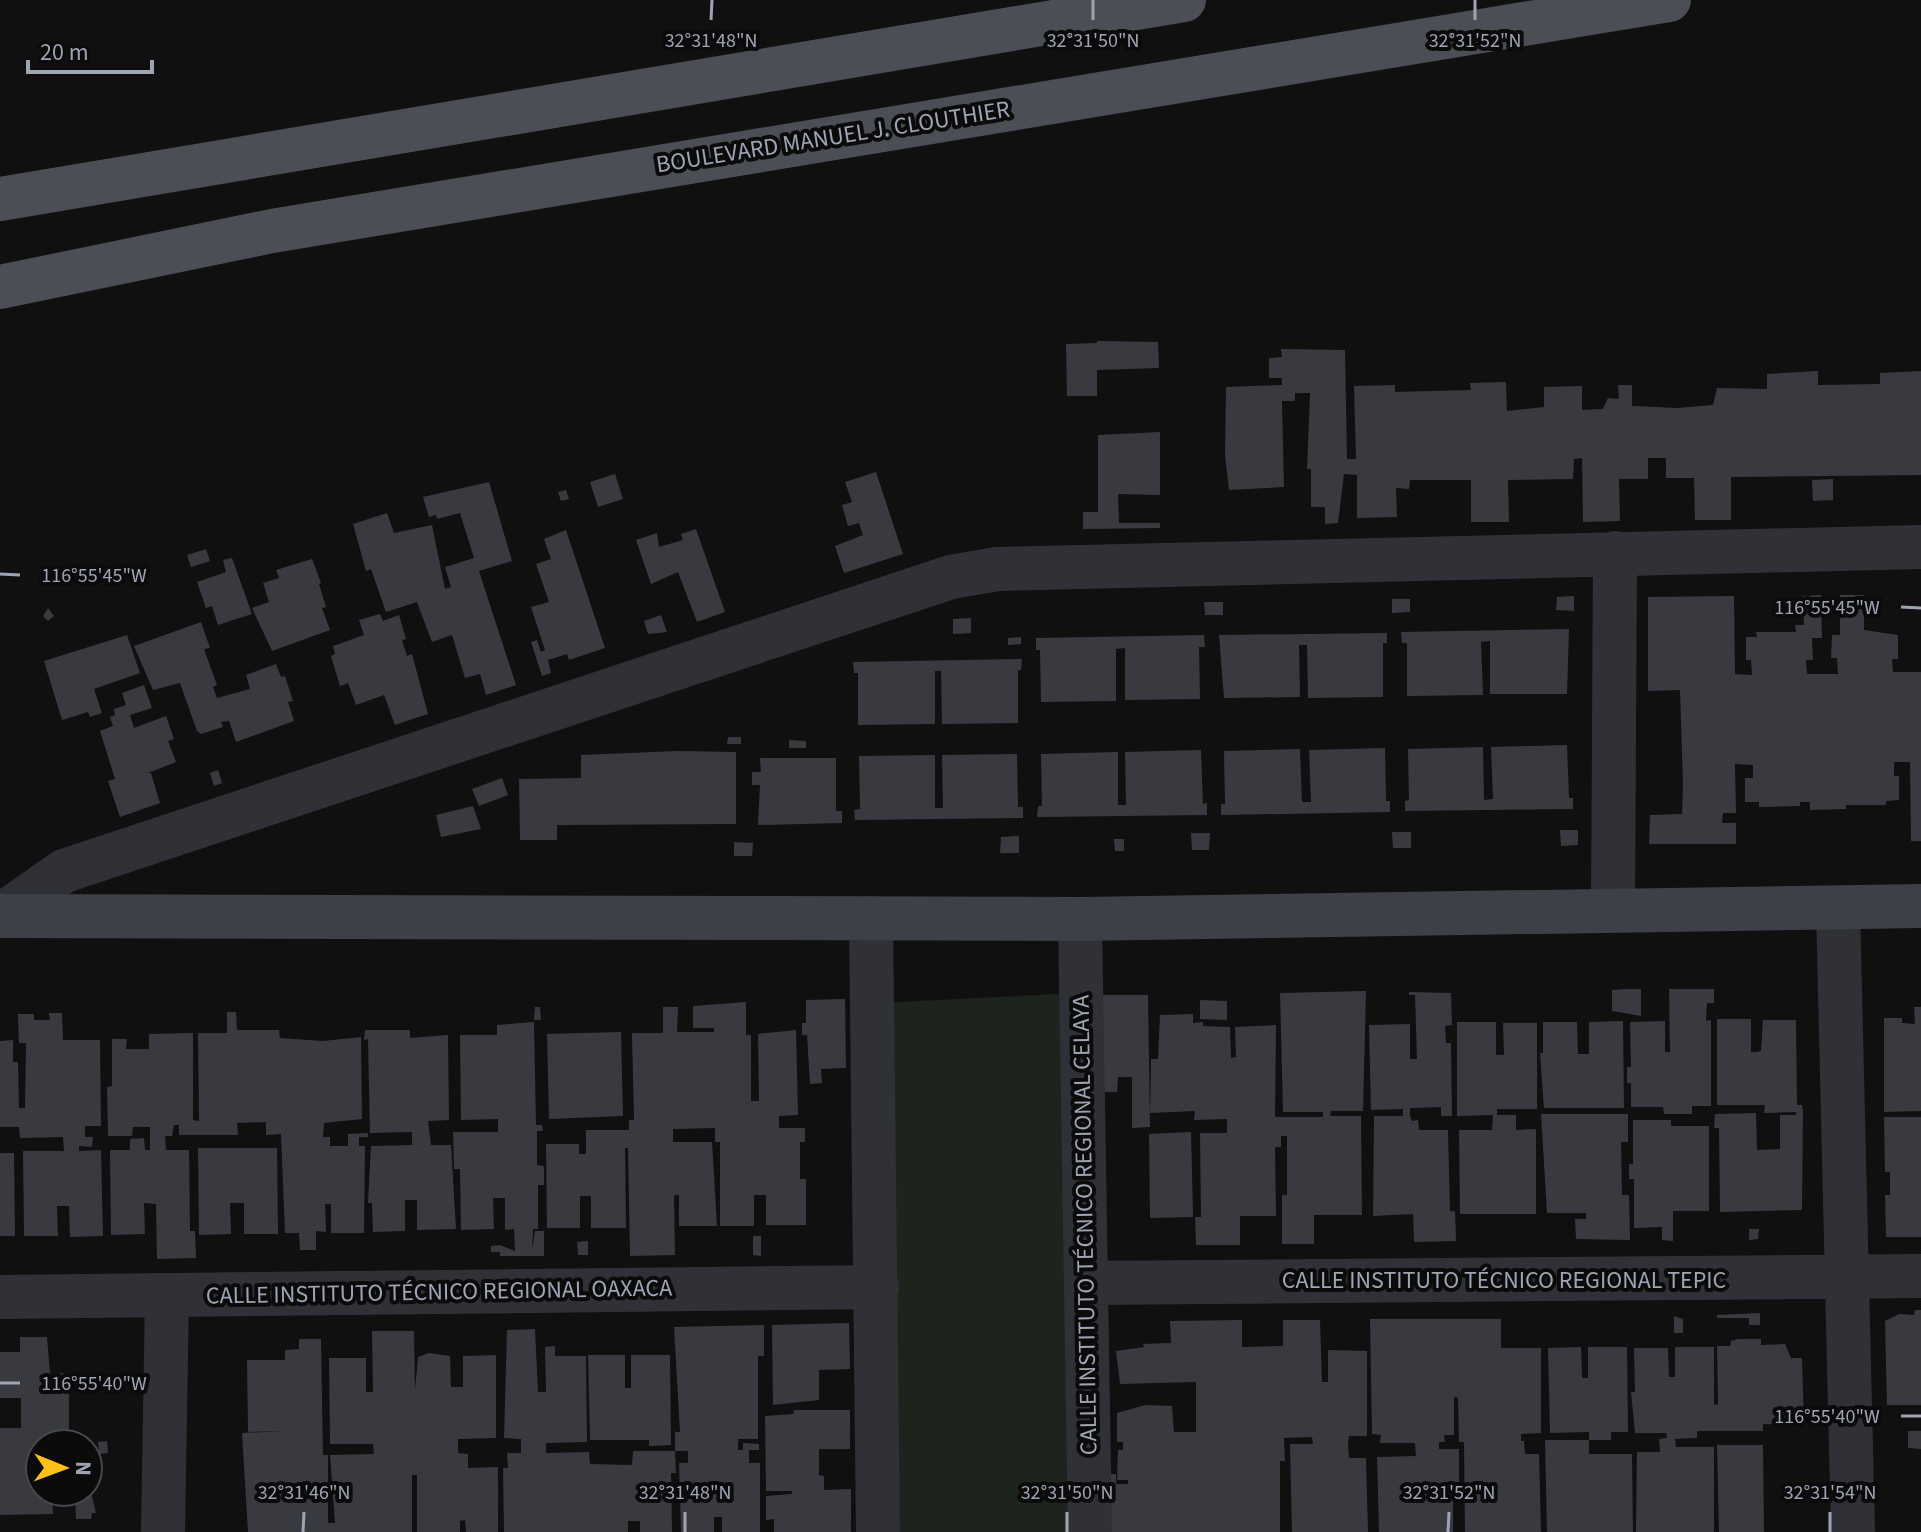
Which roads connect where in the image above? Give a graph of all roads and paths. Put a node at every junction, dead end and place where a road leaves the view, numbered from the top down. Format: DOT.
graph roads {
  1 [pos="1184,0"];
  2 [pos="1669,0"];
  3 [pos="0,199"];
  4 [pos="0,287"];
  5 [pos="1921,547"];
  6 [pos="1615,553"];
  7 [pos="1921,906"];
  8 [pos="1838,908"];
  9 [pos="1613,911"];
  10 [pos="0,916"];
  11 [pos="871,918"];
  12 [pos="1080,919"];
  13 [pos="1921,1276"];
  14 [pos="1846,1277"];
  15 [pos="1086,1283"];
  16 [pos="877,1287"];
  17 [pos="167,1295"];
  18 [pos="0,1297"];
  19 [pos="163,1532"];
  20 [pos="878,1532"];
  21 [pos="1090,1532"];
  22 [pos="1853,1532"];
  1 -- 3 [label="main road"];
  2 -- 4 [label="main road, BOULEVARD MANUEL J. CLOUTHIER"];
  5 -- 6 [label="street"];
  6 -- 9 [label="street"];
  6 -- 10 [label="street"];
  7 -- 8 [label="street"];
  8 -- 9 [label="street"];
  8 -- 14 [label="street"];
  9 -- 12 [label="street"];
  10 -- 11 [label="street"];
  11 -- 12 [label="street"];
  11 -- 16 [label="street"];
  12 -- 15 [label="street, CALLE INSTITUTO TÉCNICO REGIONAL CELAYA"];
  13 -- 14 [label="street, CALLE INSTITUTO TÉCNICO REGIONAL TEPIC"];
  14 -- 15 [label="street, CALLE INSTITUTO TÉCNICO REGIONAL TEPIC"];
  14 -- 22 [label="street"];
  15 -- 21 [label="street, CALLE INSTITUTO TÉCNICO REGIONAL CELAYA"];
  16 -- 17 [label="street, CALLE INSTITUTO TÉCNICO REGIONAL OAXACA"];
  16 -- 20 [label="street"];
  17 -- 18 [label="street, CALLE INSTITUTO TÉCNICO REGIONAL OAXACA"];
  17 -- 19 [label="street"];
}
